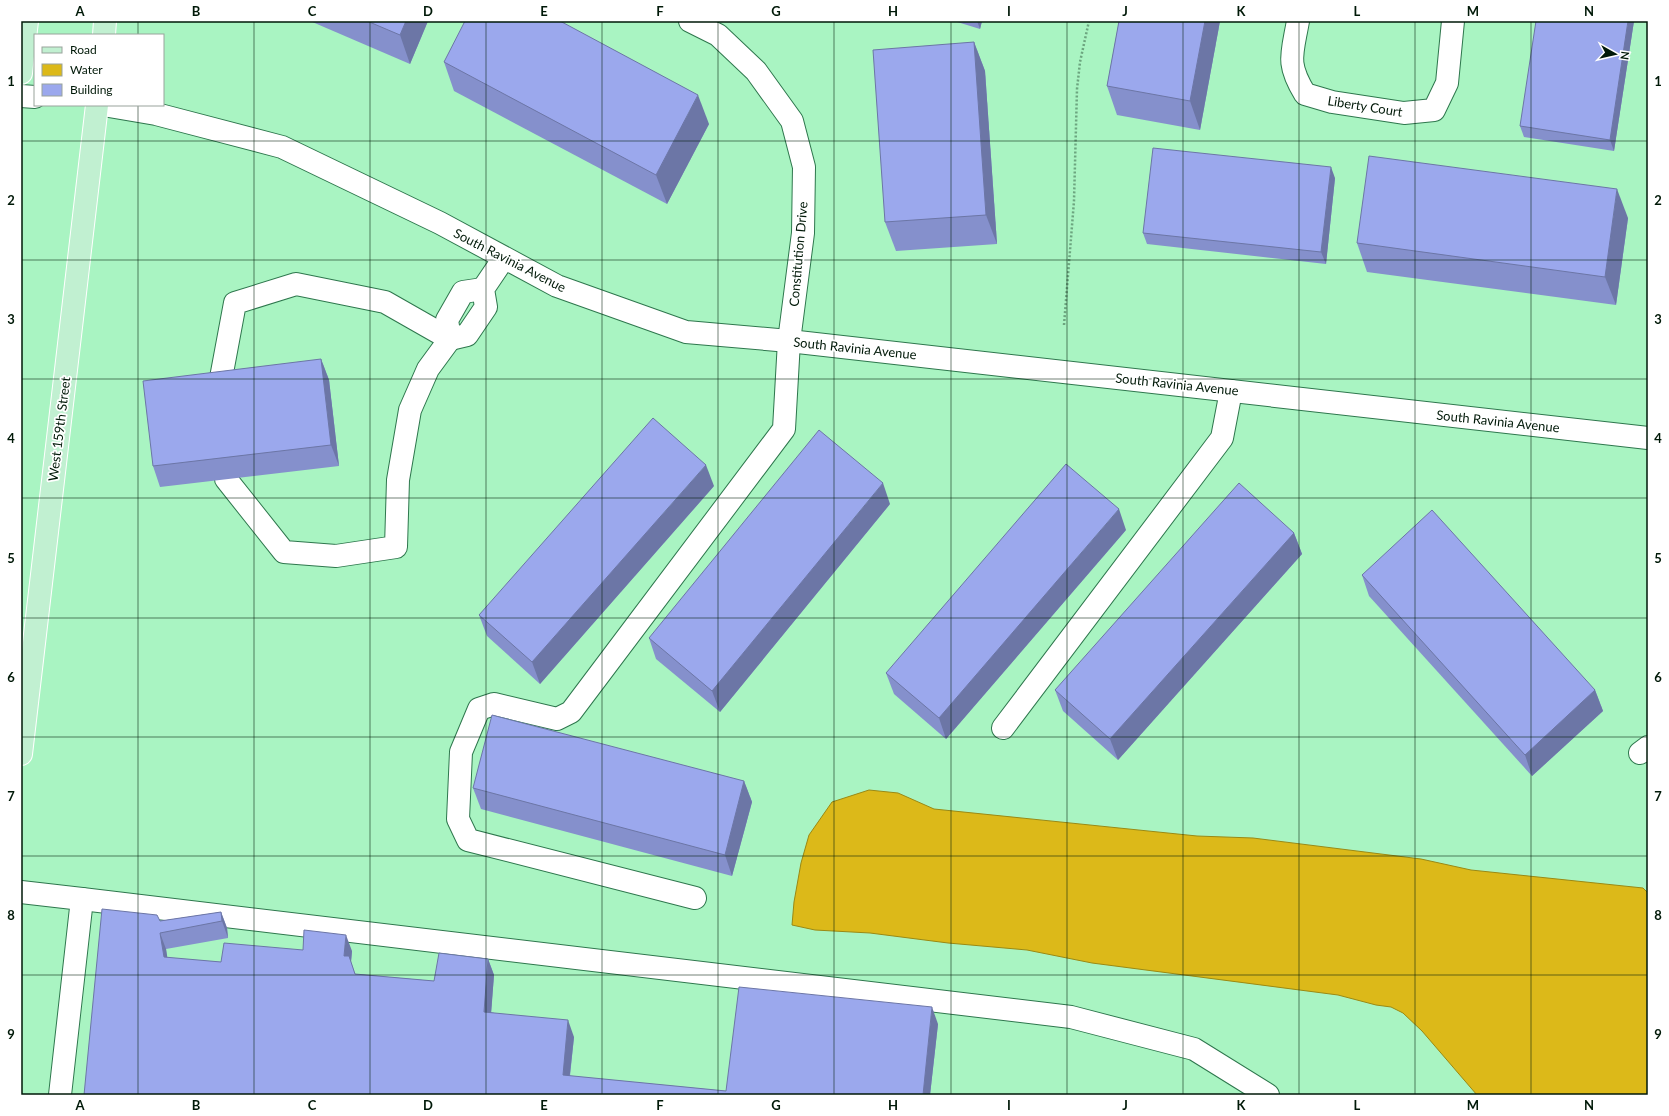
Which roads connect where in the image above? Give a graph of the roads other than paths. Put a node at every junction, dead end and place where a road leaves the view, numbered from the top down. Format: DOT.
graph roads {
  1 [pos="27,21"];
  2 [pos="106,21"];
  3 [pos="690,21"];
  4 [pos="1298,21"];
  5 [pos="1453,21"];
  6 [pos="722,28"];
  7 [pos="104,34"];
  8 [pos="21,73"];
  9 [pos="21,96"];
  10 [pos="34,97"];
  11 [pos="97,106"];
  12 [pos="109,106"];
  13 [pos="504,258"];
  14 [pos="450,339"];
  15 [pos="789,341"];
  16 [pos="1231,391"];
  17 [pos="218,394"];
  18 [pos="1648,438"];
  19 [pos="226,479"];
  20 [pos="1003,728"];
  21 [pos="21,754"];
  22 [pos="21,892"];
  23 [pos="695,898"];
  24 [pos="82,899"];
  25 [pos="60,1095"];
  26 [pos="1268,1095"];
  1 -- 8 [label="main road"];
  2 -- 7 [label="main road"];
  3 -- 6 [label="street, Constitution Drive"];
  4 -- 5 [label="street, Liberty Court"];
  6 -- 15 [label="street, Constitution Drive"];
  9 -- 10 [label="street"];
  11 -- 21 [label="main road, West 159th Street"];
  12 -- 13 [label="street, South Ravinia Avenue"];
  13 -- 14 [label="street"];
  13 -- 15 [label="street, South Ravinia Avenue"];
  14 -- 17 [label="street"];
  14 -- 19 [label="street"];
  15 -- 16 [label="street, South Ravinia Avenue"];
  15 -- 23 [label="street, Constitution Drive"];
  16 -- 18 [label="street, South Ravinia Avenue"];
  16 -- 20 [label="street"];
  22 -- 24 [label="street"];
  24 -- 25 [label="street"];
  24 -- 26 [label="street"];
}
